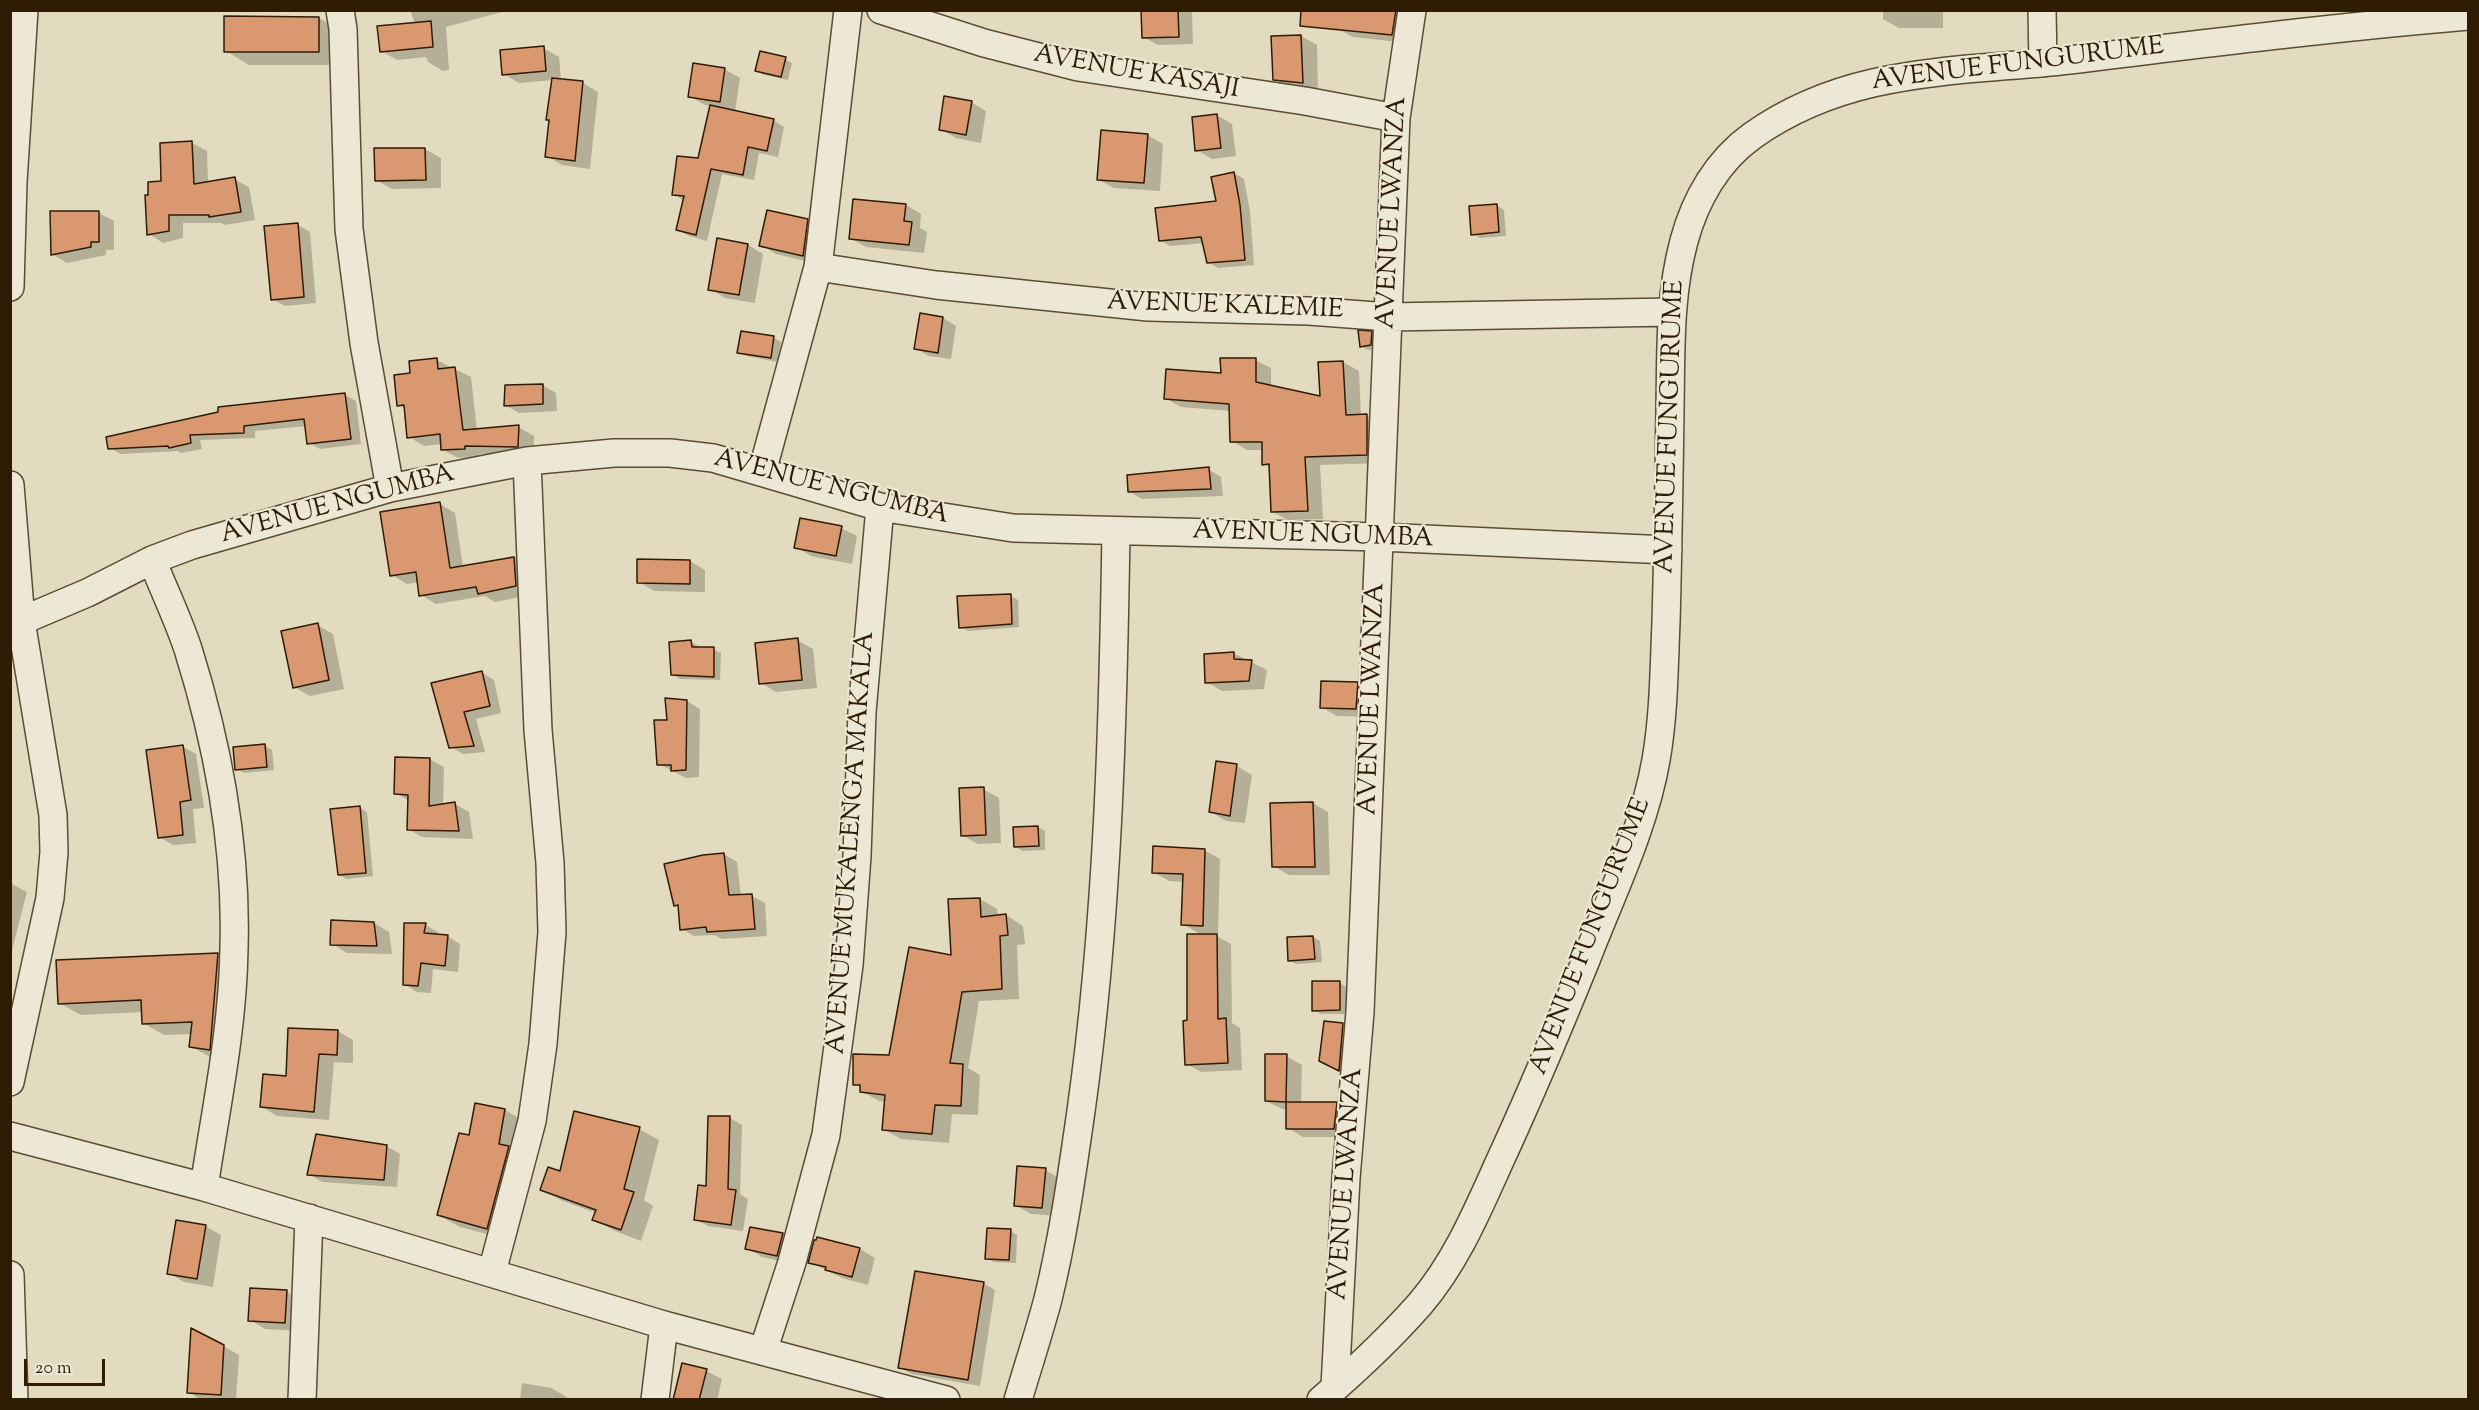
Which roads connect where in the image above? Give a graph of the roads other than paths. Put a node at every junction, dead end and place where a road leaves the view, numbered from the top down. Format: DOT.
graph roads {
  1 [pos="24,10"];
  2 [pos="340,10"];
  3 [pos="848,10"];
  4 [pos="881,10"];
  5 [pos="1412,10"];
  6 [pos="2042,10"];
  7 [pos="2469,16"];
  8 [pos="942,19"];
  9 [pos="2336,19"];
  10 [pos="2043,63"];
  11 [pos="1396,118"];
  12 [pos="818,267"];
  13 [pos="10,287"];
  14 [pos="1671,312"];
  15 [pos="1389,317"];
  16 [pos="527,461"];
  17 [pos="762,472"];
  18 [pos="10,485"];
  19 [pos="390,488"];
  20 [pos="880,507"];
  21 [pos="1116,531"];
  22 [pos="1380,537"];
  23 [pos="1668,550"];
  24 [pos="152,560"];
  25 [pos="16,624"];
  26 [pos="10,1082"];
  27 [pos="10,1136"];
  28 [pos="204,1187"];
  29 [pos="309,1218"];
  30 [pos="492,1272"];
  31 [pos="10,1275"];
  32 [pos="664,1325"];
  33 [pos="763,1351"];
  34 [pos="1328,1393"];
  35 [pos="14,1400"];
  36 [pos="302,1400"];
  37 [pos="656,1400"];
  38 [pos="946,1400"];
  39 [pos="1018,1400"];
  1 -- 13 [label="street"];
  2 -- 19 [label="street"];
  3 -- 12 [label="street"];
  4 -- 8 [label="street, AVENUE KASAJI"];
  5 -- 11 [label="street, AVENUE LWANZA"];
  6 -- 10 [label="street"];
  7 -- 9 [label="street, AVENUE FUNGURUME"];
  8 -- 11 [label="street, AVENUE KASAJI"];
  9 -- 10 [label="street, AVENUE FUNGURUME"];
  10 -- 14 [label="street, AVENUE FUNGURUME"];
  11 -- 15 [label="street, AVENUE LWANZA"];
  12 -- 15 [label="street, AVENUE KALEMIE"];
  12 -- 17 [label="street"];
  14 -- 15 [label="street, AVENUE KALEMIE"];
  14 -- 23 [label="street, AVENUE FUNGURUME"];
  15 -- 22 [label="street, AVENUE LWANZA"];
  16 -- 17 [label="street, AVENUE NGUMBA"];
  16 -- 19 [label="street, AVENUE NGUMBA"];
  16 -- 30 [label="street"];
  17 -- 20 [label="street, AVENUE NGUMBA"];
  18 -- 25 [label="street"];
  19 -- 24 [label="street, AVENUE NGUMBA"];
  20 -- 21 [label="street, AVENUE NGUMBA"];
  20 -- 33 [label="street, AVENUE MUKALENGA MAKALA"];
  21 -- 22 [label="street, AVENUE NGUMBA"];
  21 -- 39 [label="street"];
  22 -- 23 [label="street, AVENUE NGUMBA"];
  22 -- 34 [label="street, AVENUE LWANZA"];
  23 -- 34 [label="street, AVENUE FUNGURUME"];
  24 -- 25 [label="street, AVENUE NGUMBA"];
  24 -- 28 [label="street"];
  25 -- 26 [label="street"];
  27 -- 28 [label="street"];
  28 -- 29 [label="street"];
  29 -- 30 [label="street"];
  29 -- 36 [label="street"];
  30 -- 32 [label="street"];
  31 -- 35 [label="street"];
  32 -- 33 [label="street"];
  32 -- 37 [label="street"];
  33 -- 38 [label="street"];
}
